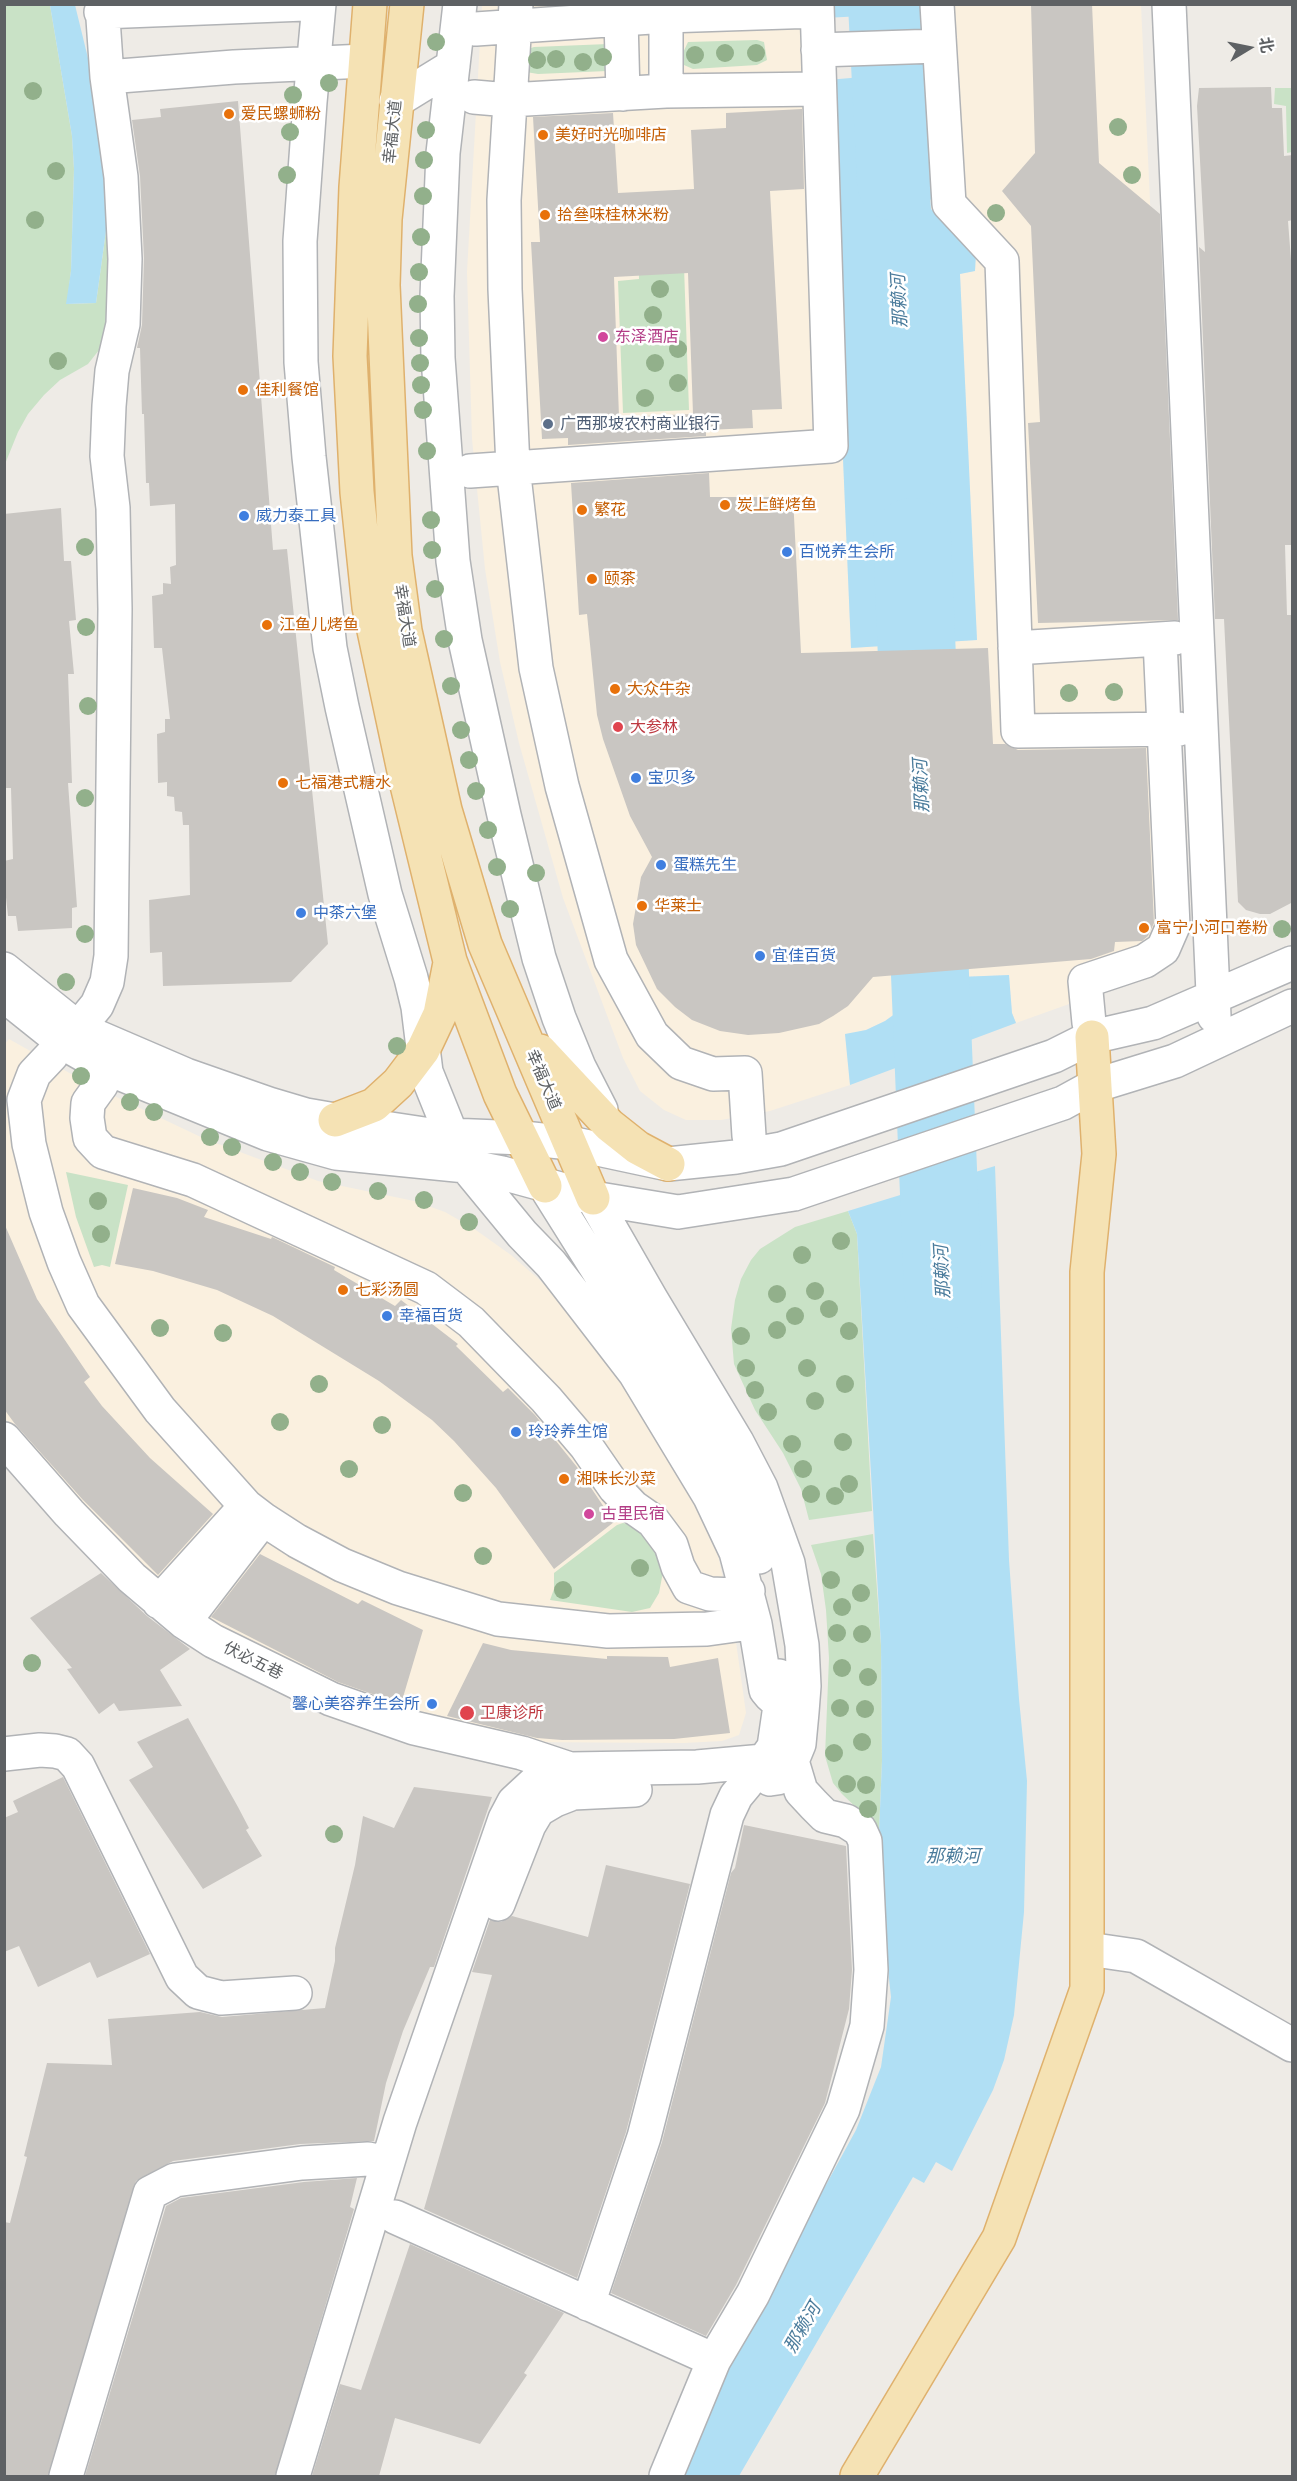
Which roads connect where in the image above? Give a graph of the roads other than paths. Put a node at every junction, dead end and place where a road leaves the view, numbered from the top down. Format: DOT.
graph roads {
  1 [pos="305,4"];
  2 [pos="319,4"];
  3 [pos="357,4"];
  4 [pos="407,4"];
  5 [pos="937,4"];
  6 [pos="1169,4"];
  7 [pos="370,5"];
  8 [pos="101,8"];
  9 [pos="817,8"];
  10 [pos="515,16"];
  11 [pos="666,16"];
  12 [pos="468,17"];
  13 [pos="621,19"];
  14 [pos="931,46"];
  15 [pos="821,50"];
  16 [pos="365,61"];
  17 [pos="314,63"];
  18 [pos="453,66"];
  19 [pos="107,77"];
  20 [pos="819,89"];
  21 [pos="666,92"];
  22 [pos="623,94"];
  23 [pos="474,97"];
  24 [pos="509,100"];
  25 [pos="396,101"];
  26 [pos="513,467"];
  27 [pos="470,471"];
  28 [pos="1015,648"];
  29 [pos="1172,730"];
  30 [pos="450,961"];
  31 [pos="1293,963"];
  32 [pos="4,969"];
  33 [pos="4,995"];
  34 [pos="1213,996"];
  35 [pos="1293,1006"];
  36 [pos="522,1029"];
  37 [pos="1090,1030"];
  38 [pos="65,1043"];
  39 [pos="1215,1043"];
  40 [pos="423,1050"];
  41 [pos="109,1069"];
  42 [pos="1094,1086"];
  43 [pos="335,1120"];
  44 [pos="609,1125"];
  45 [pos="451,1134"];
  46 [pos="749,1136"];
  47 [pos="523,1138"];
  48 [pos="570,1143"];
  49 [pos="668,1164"];
  50 [pos="466,1166"];
  51 [pos="544,1186"];
  52 [pos="593,1198"];
  53 [pos="4,1439"];
  54 [pos="255,1512"];
  55 [pos="747,1591"];
  56 [pos="159,1602"];
  57 [pos="184,1623"];
  58 [pos="743,1624"];
  59 [pos="781,1699"];
  60 [pos="4,1754"];
  61 [pos="792,1761"];
  62 [pos="570,1769"];
  63 [pos="747,1784"];
  64 [pos="1088,1949"];
  65 [pos="295,1993"];
  66 [pos="1293,2045"];
  67 [pos="387,2163"];
  68 [pos="395,2217"];
  69 [pos="588,2304"];
  70 [pos="714,2361"];
  71 [pos="66,2476"];
  72 [pos="293,2476"];
  73 [pos="314,2476"];
  74 [pos="666,2476"];
  75 [pos="857,2476"];
  1 -- 8 [label="street"];
  2 -- 17 [label="street"];
  3 -- 7 [label="street"];
  4 -- 25 [label="main road, 幸福大道"];
  5 -- 14 [label="street"];
  6 -- 34 [label="street"];
  7 -- 16 [label="main road, 幸福大道"];
  8 -- 19 [label="street"];
  9 -- 11 [label="street"];
  9 -- 15 [label="street"];
  10 -- 12 [label="street"];
  10 -- 13 [label="street"];
  10 -- 24 [label="street"];
  11 -- 13 [label="street"];
  11 -- 21 [label="street"];
  12 -- 18 [label="street"];
  13 -- 22 [label="street"];
  14 -- 15 [label="street"];
  14 -- 28 [label="street"];
  15 -- 20 [label="street"];
  16 -- 17 [label="street"];
  16 -- 30 [label="main road, 幸福大道"];
  17 -- 19 [label="street"];
  17 -- 40 [label="street"];
  18 -- 25 [label="street"];
  18 -- 44 [label="street"];
  19 -- 38 [label="street"];
  20 -- 21 [label="street"];
  20 -- 26 [label="street"];
  21 -- 22 [label="street"];
  22 -- 24 [label="street"];
  23 -- 24 [label="street"];
  24 -- 26 [label="street"];
  25 -- 36 [label="main road, 幸福大道"];
  26 -- 27 [label="street"];
  26 -- 46 [label="street"];
  28 -- 29 [label="street"];
  28 -- 29 [label="street"];
  29 -- 37 [label="street"];
  30 -- 40 [label="main road"];
  30 -- 47 [label="main road, 幸福大道"];
  31 -- 34 [label="street"];
  32 -- 38 [label="street"];
  33 -- 38 [label="street"];
  34 -- 37 [label="street"];
  34 -- 39 [label="street"];
  35 -- 39 [label="street"];
  36 -- 44 [label="main road"];
  36 -- 48 [label="main road, 幸福大道"];
  37 -- 42 [label="main road"];
  37 -- 49 [label="street"];
  38 -- 41 [label="street"];
  38 -- 43 [label="street"];
  38 -- 54 [label="street"];
  39 -- 42 [label="street"];
  40 -- 43 [label="main road"];
  40 -- 45 [label="street"];
  41 -- 50 [label="street"];
  41 -- 55 [label="street"];
  42 -- 52 [label="street"];
  42 -- 64 [label="main road"];
  43 -- 45 [label="street"];
  44 -- 49 [label="main road"];
  45 -- 47 [label="street"];
  45 -- 50 [label="street"];
  47 -- 48 [label="street"];
  47 -- 51 [label="main road, 幸福大道"];
  48 -- 49 [label="street"];
  48 -- 52 [label="main road, 幸福大道"];
  50 -- 51 [label="street"];
  50 -- 55 [label="street"];
  51 -- 52 [label="street"];
  51 -- 59 [label="street"];
  52 -- 61 [label="street"];
  53 -- 56 [label="street, 伏必五巷"];
  54 -- 56 [label="street"];
  54 -- 57 [label="street"];
  54 -- 58 [label="street"];
  55 -- 59 [label="street"];
  56 -- 57 [label="street, 伏必五巷"];
  57 -- 62 [label="street, 伏必五巷"];
  59 -- 62 [label="street"];
  60 -- 65 [label="street"];
  61 -- 63 [label="street"];
  61 -- 70 [label="street"];
  62 -- 67 [label="street"];
  63 -- 68 [label="street"];
  63 -- 69 [label="street"];
  64 -- 66 [label="street"];
  64 -- 75 [label="main road"];
  67 -- 71 [label="street"];
  67 -- 72 [label="street"];
  68 -- 69 [label="street"];
  68 -- 73 [label="street"];
  69 -- 70 [label="street"];
  70 -- 74 [label="street"];
}
